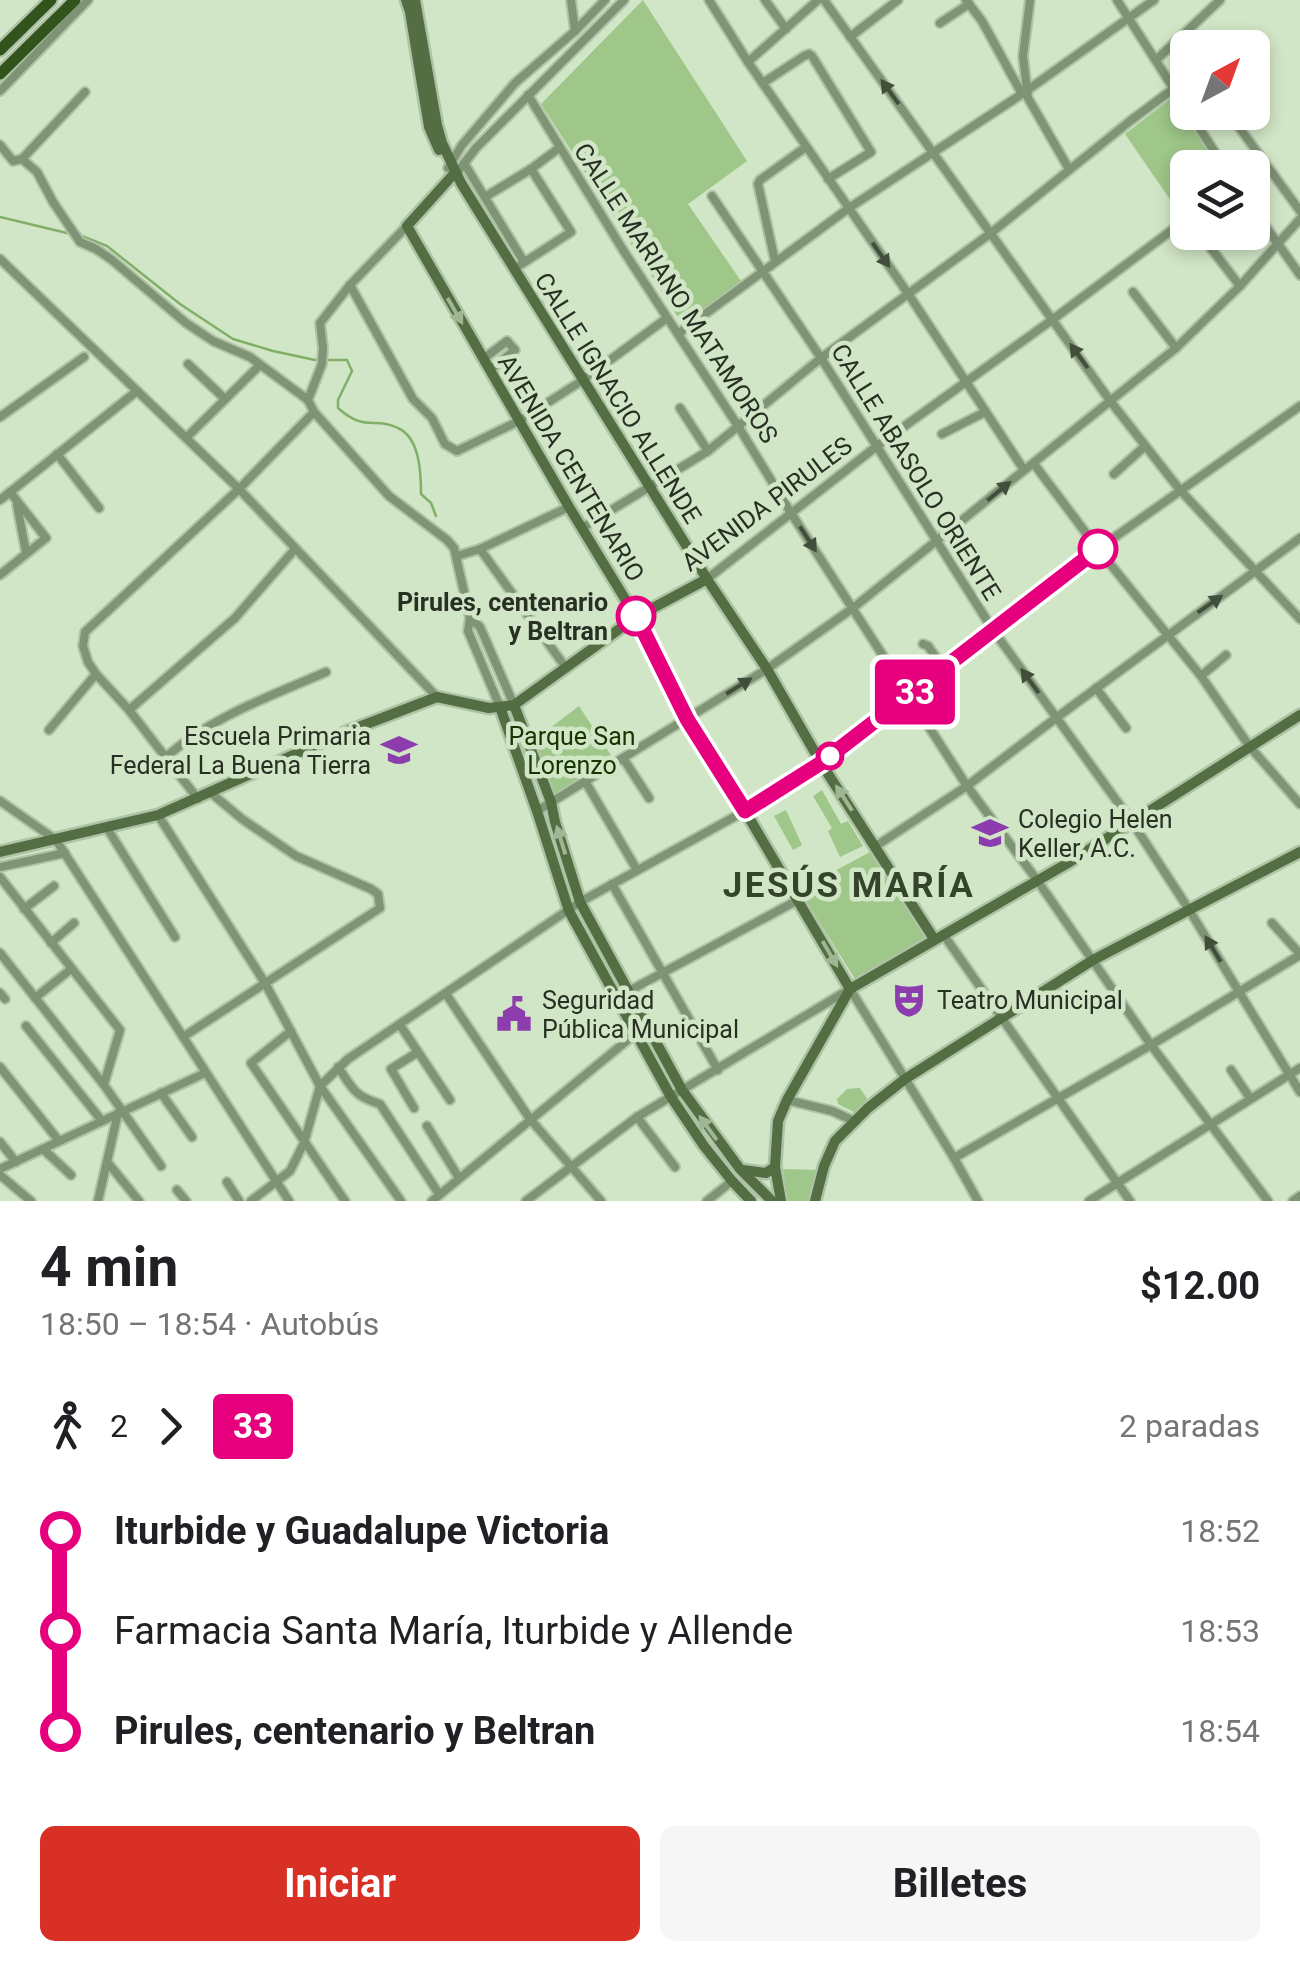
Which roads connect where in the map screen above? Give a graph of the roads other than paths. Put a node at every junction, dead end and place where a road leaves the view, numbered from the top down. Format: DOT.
graph roads {
  1 [pos="51,0"];
  2 [pos="75,0"];
  3 [pos="88,0"];
  4 [pos="406,0"];
  5 [pos="415,0"];
  6 [pos="570,0"];
  7 [pos="605,0"];
  8 [pos="624,0"];
  9 [pos="709,0"];
  10 [pos="765,0"];
  11 [pos="821,0"];
  12 [pos="898,0"];
  13 [pos="1030,0"];
  14 [pos="1117,0"];
  15 [pos="1154,0"];
  16 [pos="1220,0"];
  17 [pos="967,2"];
  18 [pos="65,16"];
  19 [pos="1128,18"];
  20 [pos="940,23"];
  21 [pos="786,29"];
  22 [pos="1189,30"];
  23 [pos="575,31"];
  24 [pos="850,37"];
  25 [pos="1170,48"];
  26 [pos="0,50"];
  27 [pos="1156,60"];
  28 [pos="748,62"];
  29 [pos="0,74"];
  30 [pos="763,83"];
  31 [pos="1170,84"];
  32 [pos="0,91"];
  33 [pos="1170,91"];
  34 [pos="85,92"];
  35 [pos="1025,92"];
  36 [pos="528,95"];
  37 [pos="1241,130"];
  38 [pos="0,145"];
  39 [pos="806,147"];
  40 [pos="560,148"];
  41 [pos="933,153"];
  42 [pos="22,158"];
  43 [pos="530,169"];
  44 [pos="1069,169"];
  45 [pos="455,171"];
  46 [pos="828,179"];
  47 [pos="712,196"];
  48 [pos="484,197"];
  49 [pos="849,208"];
  50 [pos="1300,211"];
  51 [pos="1300,218"];
  52 [pos="407,226"];
  53 [pos="1170,232"];
  54 [pos="1270,233"];
  55 [pos="990,234"];
  56 [pos="1278,244"];
  57 [pos="1212,250"];
  58 [pos="0,259"];
  59 [pos="775,261"];
  60 [pos="518,266"];
  61 [pos="762,272"];
  62 [pos="1300,275"];
  63 [pos="350,285"];
  64 [pos="1240,286"];
  65 [pos="1134,292"];
  66 [pos="909,295"];
  67 [pos="667,318"];
  68 [pos="1052,320"];
  69 [pos="678,334"];
  70 [pos="1176,348"];
  71 [pos="84,356"];
  72 [pos="820,358"];
  73 [pos="483,359"];
  74 [pos="188,364"];
  75 [pos="260,364"];
  76 [pos="490,370"];
  77 [pos="583,380"];
  78 [pos="966,383"];
  79 [pos="137,391"];
  80 [pos="225,400"];
  81 [pos="308,400"];
  82 [pos="1111,402"];
  83 [pos="0,404"];
  84 [pos="1300,406"];
  85 [pos="680,408"];
  86 [pos="314,412"];
  87 [pos="985,412"];
  88 [pos="3,415"];
  89 [pos="518,421"];
  90 [pos="738,426"];
  91 [pos="942,434"];
  92 [pos="186,438"];
  93 [pos="877,446"];
  94 [pos="1146,446"];
  95 [pos="708,451"];
  96 [pos="57,454"];
  97 [pos="1034,464"];
  98 [pos="1024,470"];
  99 [pos="1114,474"];
  100 [pos="239,488"];
  101 [pos="652,488"];
  102 [pos="1180,490"];
  103 [pos="10,492"];
  104 [pos="0,500"];
  105 [pos="16,501"];
  106 [pos="569,506"];
  107 [pos="99,508"];
  108 [pos="791,513"];
  109 [pos="582,528"];
  110 [pos="1300,538"];
  111 [pos="935,542"];
  112 [pos="295,548"];
  113 [pos="480,549"];
  114 [pos="1098,549"];
  115 [pos="26,552"];
  116 [pos="458,556"];
  117 [pos="1256,572"];
  118 [pos="0,575"];
  119 [pos="708,579"];
  120 [pos="853,608"];
  121 [pos="636,616"];
  122 [pos="470,618"];
  123 [pos="1300,619"];
  124 [pos="993,630"];
  125 [pos="1168,634"];
  126 [pos="923,644"];
  127 [pos="1226,656"];
  128 [pos="566,668"];
  129 [pos="766,669"];
  130 [pos="944,669"];
  131 [pos="326,672"];
  132 [pos="96,674"];
  133 [pos="1201,676"];
  134 [pos="1096,688"];
  135 [pos="908,696"];
  136 [pos="437,698"];
  137 [pos="514,705"];
  138 [pos="500,707"];
  139 [pos="129,710"];
  140 [pos="1300,715"];
  141 [pos="1056,718"];
  142 [pos="687,719"];
  143 [pos="1126,728"];
  144 [pos="48,730"];
  145 [pos="1250,746"];
  146 [pos="166,756"];
  147 [pos="623,758"];
  148 [pos="821,763"];
  149 [pos="585,781"];
  150 [pos="968,786"];
  151 [pos="212,793"];
  152 [pos="198,798"];
  153 [pos="649,798"];
  154 [pos="0,801"];
  155 [pos="551,802"];
  156 [pos="1300,804"];
  157 [pos="538,811"];
  158 [pos="745,811"];
  159 [pos="158,815"];
  160 [pos="1132,822"];
  161 [pos="107,828"];
  162 [pos="56,840"];
  163 [pos="876,846"];
  164 [pos="0,852"];
  165 [pos="1300,852"];
  166 [pos="65,853"];
  167 [pos="0,867"];
  168 [pos="638,870"];
  169 [pos="0,877"];
  170 [pos="1037,880"];
  171 [pos="612,884"];
  172 [pos="54,886"];
  173 [pos="798,900"];
  174 [pos="580,902"];
  175 [pos="24,908"];
  176 [pos="1188,908"];
  177 [pos="569,910"];
  178 [pos="74,923"];
  179 [pos="1272,923"];
  180 [pos="176,937"];
  181 [pos="939,937"];
  182 [pos="51,943"];
  183 [pos="0,954"];
  184 [pos="1300,954"];
  185 [pos="1092,960"];
  186 [pos="71,968"];
  187 [pos="662,974"];
  188 [pos="264,984"];
  189 [pos="850,989"];
  190 [pos="627,992"];
  191 [pos="1240,993"];
  192 [pos="446,994"];
  193 [pos="35,998"];
  194 [pos="1003,1018"];
  195 [pos="400,1025"];
  196 [pos="26,1026"];
  197 [pos="291,1031"];
  198 [pos="635,1034"];
  199 [pos="183,1037"];
  200 [pos="1151,1046"];
  201 [pos="418,1052"];
  202 [pos="338,1066"];
  203 [pos="0,1067"];
  204 [pos="1300,1068"];
  205 [pos="718,1070"];
  206 [pos="1231,1070"];
  207 [pos="204,1073"];
  208 [pos="1288,1075"];
  209 [pos="905,1079"];
  210 [pos="104,1085"];
  211 [pos="320,1086"];
  212 [pos="682,1090"];
  213 [pos="1300,1092"];
  214 [pos="161,1093"];
  215 [pos="671,1097"];
  216 [pos="1250,1098"];
  217 [pos="1058,1099"];
  218 [pos="450,1100"];
  219 [pos="787,1100"];
  220 [pos="414,1108"];
  221 [pos="121,1112"];
  222 [pos="637,1117"];
  223 [pos="530,1120"];
  224 [pos="854,1120"];
  225 [pos="102,1121"];
  226 [pos="427,1126"];
  227 [pos="1210,1126"];
  228 [pos="192,1138"];
  229 [pos="59,1141"];
  230 [pos="0,1142"];
  231 [pos="304,1142"];
  232 [pos="43,1148"];
  233 [pos="954,1158"];
  234 [pos="16,1162"];
  235 [pos="108,1163"];
  236 [pos="161,1166"];
  237 [pos="570,1166"];
  238 [pos="674,1167"];
  239 [pos="775,1168"];
  240 [pos="740,1170"];
  241 [pos="0,1172"];
  242 [pos="71,1175"];
  243 [pos="459,1178"];
  244 [pos="227,1182"];
  245 [pos="276,1182"];
  246 [pos="732,1182"];
  247 [pos="1118,1184"];
  248 [pos="177,1190"];
  249 [pos="1300,1196"];
  250 [pos="436,1198"];
  251 [pos="31,1201"];
  252 [pos="98,1201"];
  253 [pos="139,1201"];
  254 [pos="186,1201"];
  255 [pos="239,1201"];
  256 [pos="251,1201"];
  257 [pos="289,1201"];
  258 [pos="346,1201"];
  259 [pos="401,1201"];
  260 [pos="526,1201"];
  261 [pos="601,1201"];
  262 [pos="707,1201"];
  263 [pos="751,1201"];
  264 [pos="772,1201"];
  265 [pos="780,1201"];
  266 [pos="815,1201"];
  267 [pos="978,1201"];
  268 [pos="1089,1201"];
  269 [pos="1130,1201"];
  270 [pos="1268,1201"];
  271 [pos="1293,1201"];
  1 -- 26 [label="main road"];
  2 -- 18 [label="main road"];
  3 -- 18 [label="street"];
  4 -- 45 [label="street"];
  5 -- 45 [label="street"];
  6 -- 23 [label="street"];
  7 -- 23 [label="street"];
  8 -- 36 [label="street"];
  9 -- 28 [label="street"];
  10 -- 21 [label="street"];
  11 -- 21 [label="street"];
  11 -- 24 [label="street"];
  12 -- 24 [label="street"];
  13 -- 35 [label="street"];
  14 -- 19 [label="street"];
  15 -- 19 [label="street"];
  16 -- 22 [label="street"];
  17 -- 20 [label="street"];
  17 -- 35 [label="street"];
  18 -- 29 [label="main road"];
  18 -- 32 [label="street"];
  19 -- 27 [label="street"];
  19 -- 35 [label="street"];
  21 -- 28 [label="street"];
  23 -- 45 [label="street"];
  41 -- 24 [label="street, one-way"];
  25 -- 27 [label="street"];
  27 -- 31 [label="street"];
  28 -- 30 [label="street"];
  30 -- 39 [label="street"];
  30 -- 46 [label="street"];
  33 -- 44 [label="street"];
  34 -- 42 [label="street"];
  35 -- 41 [label="street"];
  35 -- 44 [label="street"];
  36 -- 40 [label="street, CALLE MARIANO MATAMOROS"];
  36 -- 45 [label="street"];
  37 -- 50 [label="street"];
  38 -- 42 [label="street"];
  39 -- 46 [label="street"];
  39 -- 59 [label="street"];
  40 -- 43 [label="street"];
  40 -- 67 [label="street, CALLE MARIANO MATAMOROS"];
  41 -- 49 [label="street"];
  41 -- 55 [label="street"];
  42 -- 75 [label="street"];
  43 -- 48 [label="street"];
  43 -- 60 [label="street"];
  44 -- 55 [label="street"];
  45 -- 48 [label="street"];
  45 -- 52 [label="street"];
  45 -- 60 [label="street, CALLE IGNACIO ALLENDE"];
  46 -- 49 [label="street"];
  47 -- 61 [label="street, CALLE ABASOLO ORIENTE"];
  48 -- 60 [label="street"];
  49 -- 59 [label="street"];
  49 -- 66 [label="street, one-way"];
  51 -- 56 [label="street"];
  52 -- 63 [label="street"];
  52 -- 73 [label="street, AVENIDA CENTENARIO, one-way"];
  53 -- 68 [label="street, AVENIDA PIRULES"];
  54 -- 56 [label="street"];
  55 -- 66 [label="street"];
  55 -- 68 [label="street"];
  56 -- 62 [label="street"];
  56 -- 64 [label="street"];
  57 -- 64 [label="street"];
  58 -- 79 [label="street"];
  59 -- 61 [label="street"];
  60 -- 77 [label="street, CALLE IGNACIO ALLENDE"];
  61 -- 69 [label="street"];
  61 -- 72 [label="street, CALLE ABASOLO ORIENTE"];
  63 -- 81 [label="street"];
  63 -- 89 [label="street"];
  64 -- 70 [label="street"];
  65 -- 70 [label="street"];
  66 -- 72 [label="street"];
  66 -- 78 [label="street"];
  67 -- 69 [label="street, CALLE MARIANO MATAMOROS"];
  67 -- 77 [label="street"];
  68 -- 78 [label="street, AVENIDA PIRULES"];
  82 -- 68 [label="street, one-way"];
  69 -- 90 [label="street, CALLE MARIANO MATAMOROS"];
  70 -- 82 [label="street"];
  71 -- 88 [label="street"];
  72 -- 90 [label="street"];
  72 -- 93 [label="street, CALLE ABASOLO ORIENTE"];
  73 -- 76 [label="street, AVENIDA CENTENARIO"];
  73 -- 76 [label="street"];
  74 -- 80 [label="street"];
  75 -- 80 [label="street"];
  75 -- 81 [label="street"];
  76 -- 89 [label="street, AVENIDA CENTENARIO"];
  77 -- 89 [label="street"];
  77 -- 101 [label="street, CALLE IGNACIO ALLENDE"];
  78 -- 87 [label="street"];
  78 -- 93 [label="street, AVENIDA PIRULES"];
  79 -- 92 [label="street"];
  79 -- 96 [label="street"];
  80 -- 92 [label="street"];
  81 -- 86 [label="street"];
  82 -- 94 [label="street"];
  82 -- 97 [label="street"];
  83 -- 88 [label="street"];
  84 -- 102 [label="street"];
  85 -- 95 [label="street"];
  86 -- 100 [label="street"];
  86 -- 116 [label="street"];
  87 -- 91 [label="street"];
  87 -- 98 [label="street"];
  89 -- 106 [label="street, AVENIDA CENTENARIO"];
  90 -- 95 [label="street"];
  90 -- 108 [label="street, CALLE MARIANO MATAMOROS"];
  92 -- 100 [label="street"];
  93 -- 108 [label="street, AVENIDA PIRULES"];
  93 -- 111 [label="street, CALLE ABASOLO ORIENTE"];
  94 -- 99 [label="street"];
  94 -- 102 [label="street"];
  95 -- 101 [label="street"];
  96 -- 103 [label="street"];
  96 -- 107 [label="street"];
  97 -- 98 [label="street"];
  97 -- 114 [label="street"];
  111 -- 98 [label="street, one-way"];
  100 -- 112 [label="street"];
  100 -- 132 [label="street"];
  101 -- 109 [label="street"];
  101 -- 119 [label="street, CALLE IGNACIO ALLENDE"];
  102 -- 114 [label="street"];
  102 -- 117 [label="street"];
  103 -- 104 [label="street"];
  103 -- 105 [label="street"];
  105 -- 115 [label="street"];
  105 -- 115 [label="street"];
  106 -- 109 [label="street, AVENIDA CENTENARIO"];
  106 -- 113 [label="street"];
  108 -- 119 [label="street, AVENIDA PIRULES"];
  108 -- 120 [label="street, CALLE MARIANO MATAMOROS, one-way"];
  109 -- 121 [label="street, AVENIDA CENTENARIO"];
  110 -- 117 [label="street"];
  111 -- 120 [label="street"];
  111 -- 124 [label="street, CALLE ABASOLO ORIENTE"];
  112 -- 136 [label="street"];
  112 -- 139 [label="street"];
  113 -- 116 [label="street"];
  113 -- 128 [label="street"];
  114 -- 124 [label="street"];
  114 -- 125 [label="street"];
  115 -- 118 [label="street"];
  116 -- 122 [label="street"];
  117 -- 123 [label="street"];
  125 -- 117 [label="street, one-way"];
  119 -- 121 [label="street, AVENIDA PIRULES"];
  119 -- 129 [label="street, CALLE IGNACIO ALLENDE"];
  120 -- 129 [label="street"];
  120 -- 135 [label="street, CALLE MARIANO MATAMOROS"];
  121 -- 128 [label="street, AVENIDA PIRULES"];
  121 -- 142 [label="street, AVENIDA CENTENARIO"];
  122 -- 137 [label="street"];
  122 -- 138 [label="street"];
  124 -- 130 [label="street"];
  141 -- 124 [label="street, CALLE ABASOLO ORIENTE, one-way"];
  125 -- 133 [label="street"];
  125 -- 134 [label="street"];
  126 -- 130 [label="street"];
  127 -- 133 [label="street"];
  128 -- 137 [label="street, AVENIDA PIRULES"];
  142 -- 129 [label="street, one-way"];
  129 -- 148 [label="street, CALLE IGNACIO ALLENDE"];
  130 -- 135 [label="street"];
  131 -- 146 [label="street"];
  132 -- 139 [label="street"];
  132 -- 144 [label="street"];
  133 -- 145 [label="street"];
  134 -- 141 [label="street"];
  134 -- 143 [label="street"];
  135 -- 148 [label="street"];
  135 -- 150 [label="street, CALLE MARIANO MATAMOROS"];
  136 -- 138 [label="street, AVENIDA PIRULES"];
  136 -- 151 [label="street, AVENIDA PIRULES"];
  137 -- 138 [label="street, AVENIDA PIRULES"];
  137 -- 155 [label="street"];
  138 -- 157 [label="street"];
  139 -- 146 [label="street"];
  140 -- 145 [label="street"];
  141 -- 150 [label="street"];
  141 -- 160 [label="street, CALLE ABASOLO ORIENTE"];
  142 -- 147 [label="street"];
  142 -- 158 [label="street, AVENIDA CENTENARIO"];
  145 -- 156 [label="street"];
  145 -- 160 [label="street"];
  146 -- 152 [label="street"];
  147 -- 149 [label="street"];
  147 -- 153 [label="street"];
  148 -- 158 [label="street"];
  163 -- 148 [label="street, CALLE IGNACIO ALLENDE, one-way"];
  149 -- 155 [label="street"];
  149 -- 168 [label="street"];
  150 -- 163 [label="street"];
  150 -- 170 [label="street, CALLE MARIANO MATAMOROS"];
  151 -- 152 [label="street, AVENIDA PIRULES"];
  151 -- 188 [label="street"];
  152 -- 159 [label="street, AVENIDA PIRULES"];
  154 -- 162 [label="street"];
  155 -- 157 [label="street"];
  174 -- 155 [label="street, one-way"];
  157 -- 177 [label="street"];
  158 -- 168 [label="street"];
  158 -- 173 [label="street, AVENIDA CENTENARIO"];
  159 -- 161 [label="street, AVENIDA PIRULES"];
  159 -- 188 [label="street"];
  160 -- 170 [label="street"];
  160 -- 176 [label="street, CALLE ABASOLO ORIENTE"];
  161 -- 162 [label="street, AVENIDA PIRULES"];
  161 -- 180 [label="street"];
  162 -- 164 [label="street, AVENIDA PIRULES"];
  162 -- 166 [label="street"];
  163 -- 181 [label="street, CALLE IGNACIO ALLENDE"];
  165 -- 176 [label="street"];
  166 -- 167 [label="street"];
  166 -- 199 [label="street"];
  168 -- 171 [label="street"];
  169 -- 175 [label="street"];
  170 -- 181 [label="street"];
  170 -- 185 [label="street, CALLE MARIANO MATAMOROS"];
  171 -- 174 [label="street"];
  171 -- 187 [label="street"];
  172 -- 175 [label="street"];
  173 -- 187 [label="street"];
  173 -- 189 [label="street, AVENIDA CENTENARIO, one-way"];
  174 -- 177 [label="street"];
  174 -- 190 [label="street"];
  175 -- 182 [label="street"];
  176 -- 185 [label="street"];
  191 -- 176 [label="street, CALLE ABASOLO ORIENTE, one-way"];
  177 -- 192 [label="street"];
  177 -- 198 [label="street"];
  178 -- 182 [label="street"];
  179 -- 184 [label="street"];
  181 -- 189 [label="street"];
  181 -- 194 [label="street"];
  182 -- 186 [label="street"];
  183 -- 193 [label="street"];
  184 -- 191 [label="street"];
  185 -- 194 [label="street"];
  185 -- 200 [label="street, CALLE MARIANO MATAMOROS"];
  186 -- 193 [label="street"];
  186 -- 210 [label="street"];
  187 -- 190 [label="street"];
  187 -- 205 [label="street"];
  188 -- 197 [label="street"];
  188 -- 199 [label="street"];
  189 -- 205 [label="street"];
  189 -- 209 [label="street"];
  189 -- 219 [label="street"];
  190 -- 212 [label="street"];
  191 -- 200 [label="street"];
  191 -- 208 [label="street, CALLE ABASOLO ORIENTE"];
  192 -- 195 [label="street"];
  192 -- 223 [label="street"];
  193 -- 210 [label="street"];
  194 -- 209 [label="street"];
  194 -- 217 [label="street"];
  195 -- 201 [label="street"];
  195 -- 202 [label="street"];
  196 -- 225 [label="street"];
  197 -- 211 [label="street"];
  197 -- 231 [label="street"];
  198 -- 215 [label="street"];
  198 -- 223 [label="street"];
  199 -- 207 [label="street"];
  200 -- 217 [label="street"];
  200 -- 227 [label="street, CALLE MARIANO MATAMOROS"];
  201 -- 218 [label="street"];
  201 -- 220 [label="street"];
  202 -- 211 [label="street"];
  202 -- 250 [label="street"];
  203 -- 229 [label="street"];
  204 -- 208 [label="street"];
  205 -- 212 [label="street"];
  206 -- 216 [label="street"];
  207 -- 214 [label="street"];
  207 -- 245 [label="street"];
  208 -- 213 [label="street, CALLE ABASOLO ORIENTE"];
  208 -- 216 [label="street"];
  209 -- 224 [label="street"];
  209 -- 233 [label="street"];
  210 -- 221 [label="street"];
  211 -- 231 [label="street"];
  211 -- 259 [label="street"];
  212 -- 215 [label="street"];
  240 -- 212 [label="street, one-way"];
  214 -- 221 [label="street"];
  214 -- 228 [label="street"];
  215 -- 222 [label="street"];
  215 -- 246 [label="street"];
  216 -- 227 [label="street"];
  217 -- 233 [label="street"];
  217 -- 247 [label="street"];
  219 -- 224 [label="street"];
  219 -- 239 [label="street"];
  221 -- 225 [label="street"];
  221 -- 235 [label="street"];
  221 -- 236 [label="street"];
  222 -- 237 [label="street"];
  222 -- 238 [label="street"];
  223 -- 237 [label="street"];
  223 -- 243 [label="street"];
  224 -- 266 [label="street"];
  225 -- 229 [label="street"];
  226 -- 243 [label="street"];
  227 -- 247 [label="street"];
  227 -- 270 [label="street, CALLE MARIANO MATAMOROS"];
  229 -- 232 [label="street"];
  230 -- 234 [label="street"];
  231 -- 245 [label="street"];
  231 -- 258 [label="street"];
  232 -- 234 [label="street"];
  232 -- 242 [label="street"];
  233 -- 267 [label="street"];
  234 -- 241 [label="street"];
  235 -- 252 [label="street"];
  235 -- 253 [label="street"];
  237 -- 260 [label="street"];
  237 -- 261 [label="street"];
  239 -- 240 [label="street"];
  239 -- 265 [label="street"];
  240 -- 264 [label="street"];
  241 -- 251 [label="street"];
  243 -- 250 [label="street"];
  244 -- 255 [label="street"];
  245 -- 256 [label="street"];
  245 -- 257 [label="street"];
  246 -- 262 [label="street"];
  246 -- 263 [label="street"];
  247 -- 268 [label="street"];
  247 -- 269 [label="street"];
  248 -- 254 [label="street"];
  249 -- 271 [label="street"];
}
